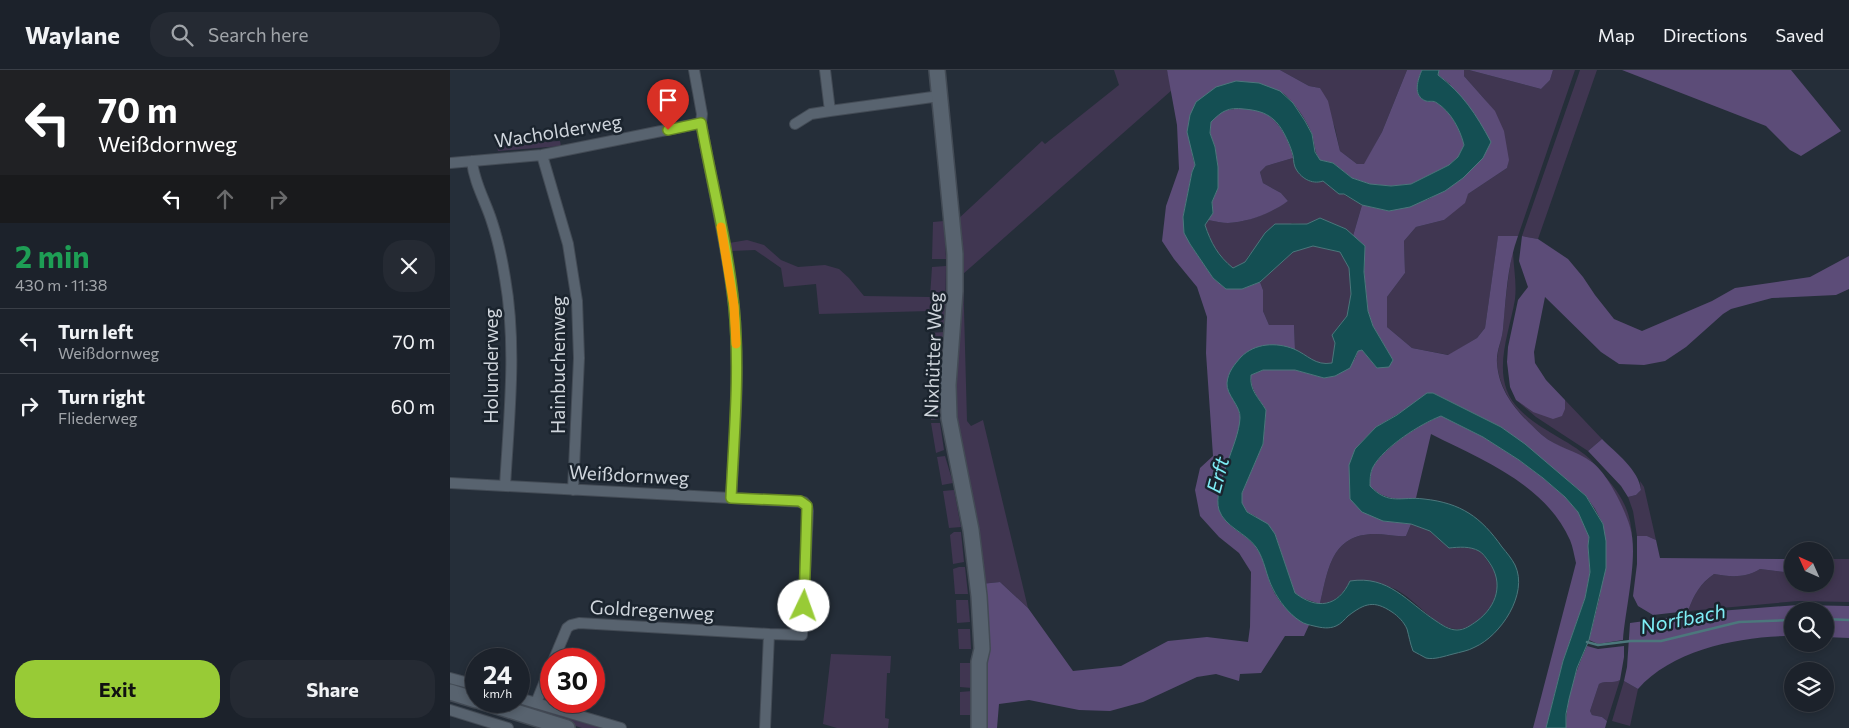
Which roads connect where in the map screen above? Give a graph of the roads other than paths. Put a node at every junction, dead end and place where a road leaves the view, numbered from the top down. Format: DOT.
graph roads {
  1 [pos="694,70"];
  2 [pos="825,70"];
  3 [pos="937,70"];
  4 [pos="940,96"];
  5 [pos="830,111"];
  6 [pos="701,123"];
  7 [pos="795,124"];
  8 [pos="542,154"];
  9 [pos="472,161"];
  10 [pos="450,163"];
  11 [pos="450,483"];
  12 [pos="505,486"];
  13 [pos="573,490"];
  14 [pos="731,498"];
  15 [pos="806,504"];
  16 [pos="769,634"];
  17 [pos="559,648"];
  18 [pos="450,678"];
  19 [pos="465,682"];
  20 [pos="450,692"];
  21 [pos="540,693"];
  22 [pos="465,697"];
  23 [pos="530,701"];
  24 [pos="536,703"];
  25 [pos="450,710"];
  26 [pos="517,713"];
  27 [pos="483,724"];
  28 [pos="508,728"];
  29 [pos="566,728"];
  30 [pos="621,728"];
  31 [pos="765,728"];
  32 [pos="979,728"];
  1 -- 6 [label="street"];
  2 -- 5 [label="street"];
  3 -- 4 [label="main road, Nixhütter Weg"];
  4 -- 5 [label="street"];
  4 -- 32 [label="main road, Nixhütter Weg"];
  5 -- 7 [label="street"];
  6 -- 8 [label="street, Wacholderweg"];
  6 -- 14 [label="street"];
  8 -- 9 [label="street, Wacholderweg"];
  8 -- 13 [label="street, Hainbuchenweg"];
  9 -- 10 [label="street, Wacholderweg"];
  9 -- 12 [label="street, Holunderweg"];
  11 -- 12 [label="street, Weißdornweg"];
  12 -- 13 [label="street, Weißdornweg"];
  13 -- 14 [label="street, Weißdornweg"];
  14 -- 15 [label="street, Weißdornweg"];
  15 -- 16 [label="street, Goldregenweg"];
  16 -- 17 [label="street, Goldregenweg"];
  16 -- 31 [label="street"];
  18 -- 19 [label="street"];
  20 -- 22 [label="main road"];
  21 -- 24 [label="street"];
  23 -- 24 [label="street"];
  24 -- 30 [label="street"];
  25 -- 27 [label="street"];
  26 -- 29 [label="main road"];
  27 -- 28 [label="street"];
}
